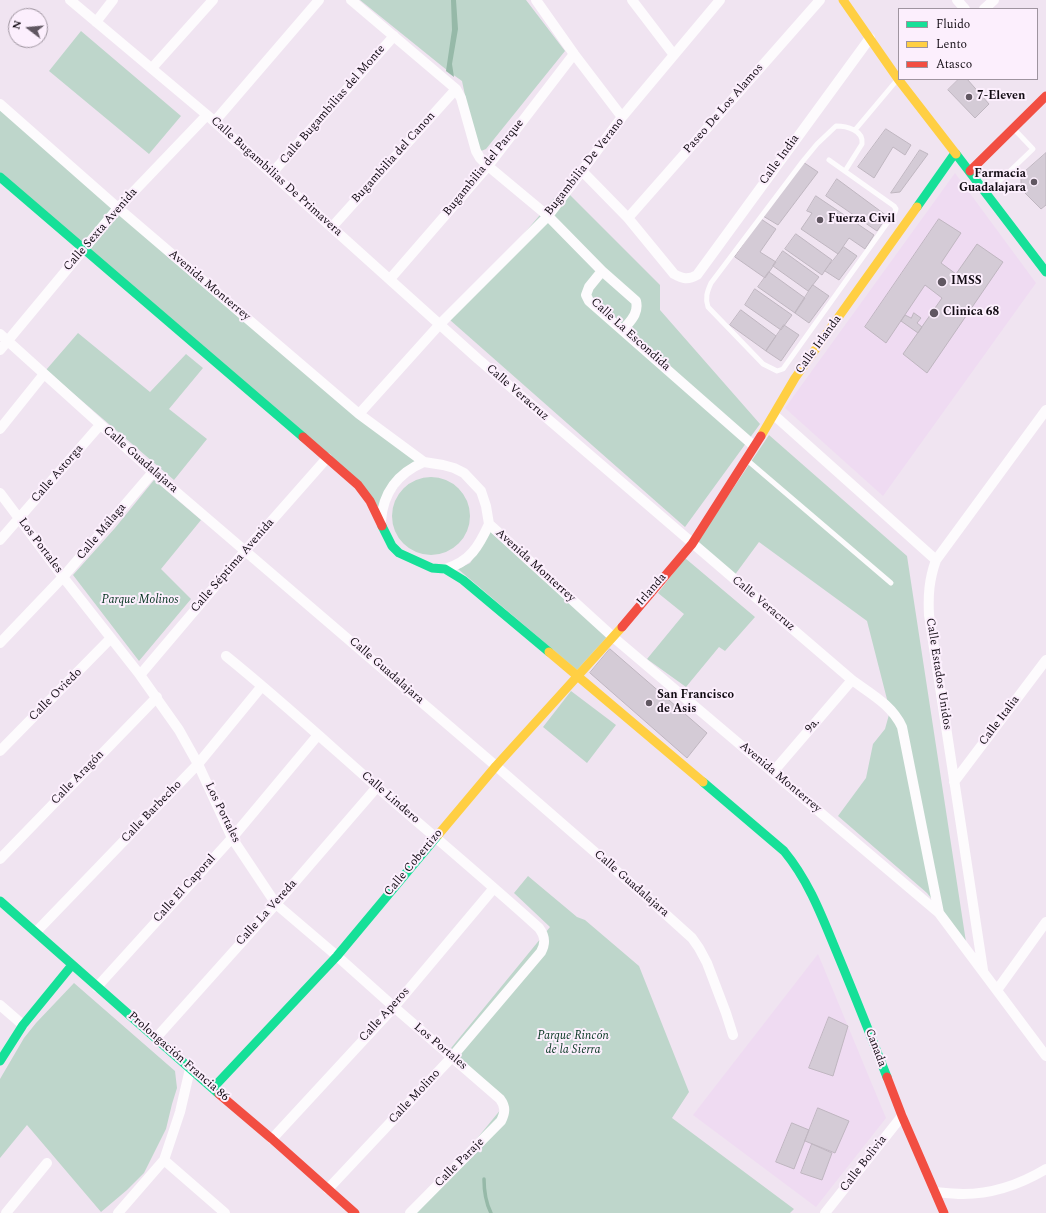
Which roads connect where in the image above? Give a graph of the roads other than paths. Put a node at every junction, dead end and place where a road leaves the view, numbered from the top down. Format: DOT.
graph roads {
  1 [pos="70,0"];
  2 [pos="113,0"];
  3 [pos="213,0"];
  4 [pos="319,0"];
  5 [pos="351,0"];
  6 [pos="536,0"];
  7 [pos="632,0"];
  8 [pos="720,0"];
  9 [pos="820,0"];
  10 [pos="843,0"];
  11 [pos="958,0"];
  12 [pos="994,0"];
  13 [pos="964,8"];
  14 [pos="985,8"];
  15 [pos="96,22"];
  16 [pos="394,36"];
  17 [pos="870,38"];
  18 [pos="574,54"];
  19 [pos="674,56"];
  20 [pos="152,68"];
  21 [pos="898,79"];
  22 [pos="899,80"];
  23 [pos="456,89"];
  24 [pos="1046,96"];
  25 [pos="0,104"];
  26 [pos="622,117"];
  27 [pos="211,118"];
  28 [pos="1014,128"];
  29 [pos="855,130"];
  30 [pos="956,153"];
  31 [pos="829,160"];
  32 [pos="488,166"];
  33 [pos="582,171"];
  34 [pos="845,171"];
  35 [pos="970,171"];
  36 [pos="272,173"];
  37 [pos="0,177"];
  38 [pos="987,193"];
  39 [pos="118,208"];
  40 [pos="548,216"];
  41 [pos="628,218"];
  42 [pos="332,227"];
  43 [pos="84,249"];
  44 [pos="602,271"];
  45 [pos="1046,272"];
  46 [pos="390,279"];
  47 [pos="440,324"];
  48 [pos="623,330"];
  49 [pos="4,338"];
  50 [pos="0,350"];
  51 [pos="478,359"];
  52 [pos="44,374"];
  53 [pos="1046,410"];
  54 [pos="359,414"];
  55 [pos="774,415"];
  56 [pos="100,425"];
  57 [pos="0,429"];
  58 [pos="754,446"];
  59 [pos="327,458"];
  60 [pos="746,459"];
  61 [pos="424,462"];
  62 [pos="153,472"];
  63 [pos="0,493"];
  64 [pos="19,519"];
  65 [pos="381,522"];
  66 [pos="489,524"];
  67 [pos="0,540"];
  68 [pos="692,544"];
  69 [pos="245,551"];
  70 [pos="936,560"];
  71 [pos="446,569"];
  72 [pos="64,577"];
  73 [pos="891,583"];
  74 [pos="613,636"];
  75 [pos="111,638"];
  76 [pos="0,643"];
  77 [pos="226,656"];
  78 [pos="1046,660"];
  79 [pos="140,675"];
  80 [pos="578,676"];
  81 [pos="852,680"];
  82 [pos="262,686"];
  83 [pos="157,697"];
  84 [pos="318,735"];
  85 [pos="0,751"];
  86 [pos="198,764"];
  87 [pos="496,766"];
  88 [pos="773,772"];
  89 [pos="954,782"];
  90 [pos="377,787"];
  91 [pos="232,838"];
  92 [pos="435,838"];
  93 [pos="0,858"];
  94 [pos="494,888"];
  95 [pos="0,900"];
  96 [pos="276,904"];
  97 [pos="939,912"];
  98 [pos="1046,922"];
  99 [pos="36,932"];
  100 [pos="544,946"];
  101 [pos="337,956"];
  102 [pos="72,966"];
  103 [pos="984,972"];
  104 [pos="97,986"];
  105 [pos="997,990"];
  106 [pos="0,1005"];
  107 [pos="394,1007"];
  108 [pos="23,1025"];
  109 [pos="733,1035"];
  110 [pos="156,1038"];
  111 [pos="1046,1056"];
  112 [pos="452,1057"];
  113 [pos="0,1061"];
  114 [pos="190,1069"];
  115 [pos="214,1088"];
  116 [pos="505,1109"];
  117 [pos="902,1116"];
  118 [pos="272,1139"];
  119 [pos="164,1160"];
  120 [pos="47,1163"];
  121 [pos="1046,1169"];
  122 [pos="328,1189"];
  123 [pos="935,1192"];
  124 [pos="6,1213"];
  125 [pos="118,1213"];
  126 [pos="225,1213"];
  127 [pos="355,1213"];
  128 [pos="410,1213"];
  129 [pos="825,1213"];
  130 [pos="944,1213"];
  1 -- 15 [label="street, Calle Bugambilias De Primavera"];
  2 -- 15 [label="street"];
  3 -- 20 [label="street"];
  4 -- 27 [label="street, Calle Sexta Avenida"];
  5 -- 16 [label="street"];
  6 -- 18 [label="street"];
  7 -- 19 [label="street"];
  8 -- 19 [label="street, Bugambilia De Verano"];
  9 -- 41 [label="street, Paseo De Los Alamos"];
  10 -- 17 [label="street"];
  11 -- 13 [label="street"];
  12 -- 14 [label="street"];
  15 -- 20 [label="street, Calle Bugambilias De Primavera"];
  16 -- 23 [label="street"];
  16 -- 36 [label="street, Calle Bugambilias del Monte"];
  17 -- 21 [label="street"];
  17 -- 41 [label="street, Calle India"];
  18 -- 26 [label="street"];
  18 -- 32 [label="street, Bugambilia del Parque"];
  19 -- 26 [label="street, Bugambilia De Verano"];
  20 -- 27 [label="street, Calle Bugambilias De Primavera"];
  21 -- 29 [label="lane"];
  22 -- 30 [label="street"];
  23 -- 32 [label="street"];
  23 -- 42 [label="street, Bugambilia del Canon"];
  24 -- 28 [label="street"];
  25 -- 39 [label="street, Avenida Monterrey"];
  26 -- 33 [label="street, Bugambilia De Verano"];
  27 -- 36 [label="street, Calle Bugambilias De Primavera"];
  27 -- 39 [label="street, Calle Sexta Avenida"];
  28 -- 35 [label="street"];
  28 -- 38 [label="lane"];
  29 -- 34 [label="lane"];
  29 -- 34 [label="lane"];
  30 -- 35 [label="street"];
  30 -- 55 [label="street, Calle Irlanda"];
  31 -- 34 [label="lane"];
  32 -- 40 [label="street"];
  32 -- 46 [label="street, Bugambilia del Parque"];
  33 -- 40 [label="street, Bugambilia De Verano"];
  33 -- 41 [label="street"];
  35 -- 38 [label="street"];
  36 -- 42 [label="street, Calle Bugambilias De Primavera"];
  37 -- 43 [label="street"];
  38 -- 45 [label="street"];
  39 -- 43 [label="street, Calle Sexta Avenida"];
  39 -- 54 [label="street, Avenida Monterrey"];
  40 -- 44 [label="street"];
  40 -- 47 [label="street, Bugambilia De Verano"];
  42 -- 46 [label="street, Calle Bugambilias De Primavera"];
  43 -- 49 [label="street, Calle Sexta Avenida"];
  43 -- 59 [label="street"];
  44 -- 48 [label="street"];
  44 -- 48 [label="street, Calle La Escondida"];
  46 -- 47 [label="street, Calle Bugambilias De Primavera"];
  47 -- 51 [label="street, Calle Bugambilias De Primavera"];
  47 -- 54 [label="street"];
  48 -- 58 [label="street, Calle La Escondida"];
  49 -- 50 [label="street, Calle Sexta Avenida"];
  49 -- 52 [label="street, Calle Guadalajara"];
  51 -- 68 [label="street, Calle Veracruz"];
  52 -- 56 [label="street, Calle Guadalajara"];
  52 -- 57 [label="street"];
  53 -- 70 [label="street, Calle Estados Unidos"];
  54 -- 61 [label="street, Avenida Monterrey"];
  55 -- 58 [label="street, Calle Irlanda"];
  55 -- 70 [label="street"];
  56 -- 62 [label="street, Calle Guadalajara"];
  56 -- 64 [label="street, Calle Astorga"];
  58 -- 60 [label="street, Calle Irlanda"];
  59 -- 65 [label="street"];
  59 -- 69 [label="street, Calle Séptima Avenida"];
  60 -- 68 [label="street, Calle Irlanda"];
  60 -- 73 [label="lane"];
  61 -- 65 [label="street"];
  61 -- 66 [label="street, Avenida Monterrey"];
  62 -- 69 [label="street, Calle Guadalajara"];
  62 -- 72 [label="street, Calle Málaga"];
  63 -- 64 [label="street, Los Portales"];
  64 -- 67 [label="street, Calle Astorga"];
  64 -- 72 [label="street, Los Portales"];
  65 -- 71 [label="street"];
  66 -- 71 [label="street, Avenida Monterrey"];
  66 -- 74 [label="street, Avenida Monterrey"];
  68 -- 74 [label="street, Irlanda"];
  68 -- 81 [label="street, Calle Veracruz"];
  69 -- 79 [label="street, Calle Séptima Avenida"];
  69 -- 87 [label="street, Calle Guadalajara"];
  70 -- 89 [label="street, Calle Estados Unidos"];
  71 -- 80 [label="street"];
  72 -- 75 [label="street, Los Portales"];
  72 -- 76 [label="street, Calle Málaga"];
  74 -- 80 [label="street, Calle Cobertizo"];
  74 -- 88 [label="street, Avenida Monterrey"];
  75 -- 79 [label="street, Los Portales"];
  75 -- 85 [label="street, Calle Oviedo"];
  77 -- 82 [label="street, Calle Lindero"];
  78 -- 89 [label="street, Calle Italia"];
  79 -- 83 [label="street, Los Portales"];
  80 -- 87 [label="street, Calle Cobertizo"];
  80 -- 117 [label="street, Canada"];
  81 -- 88 [label="street, 9a."];
  81 -- 97 [label="street, Calle Veracruz"];
  82 -- 84 [label="street, Calle Lindero"];
  82 -- 86 [label="street, Calle Barbecho"];
  83 -- 86 [label="street, Los Portales"];
  83 -- 93 [label="street, Calle Aragón"];
  84 -- 90 [label="street, Calle Lindero"];
  84 -- 91 [label="street, Calle El Caporal"];
  86 -- 91 [label="street, Los Portales"];
  86 -- 99 [label="street, Calle Barbecho"];
  87 -- 92 [label="street, Calle Cobertizo"];
  87 -- 109 [label="street, Calle Guadalajara"];
  88 -- 97 [label="street, Avenida Monterrey"];
  89 -- 103 [label="street, Calle Estados Unidos"];
  90 -- 92 [label="street, Calle Lindero"];
  90 -- 96 [label="street, Calle La Vereda"];
  91 -- 96 [label="street, Los Portales"];
  91 -- 104 [label="street, Calle El Caporal"];
  92 -- 94 [label="street, Calle Lindero"];
  92 -- 101 [label="street, Calle Cobertizo"];
  94 -- 100 [label="street, Calle Lindero"];
  94 -- 107 [label="street, Calle Aperos"];
  95 -- 99 [label="street, Prolongación Francia 86"];
  96 -- 101 [label="street, Los Portales"];
  96 -- 110 [label="street, Calle La Vereda"];
  97 -- 103 [label="street, Avenida Monterrey"];
  98 -- 105 [label="street"];
  99 -- 102 [label="street, Prolongación Francia 86"];
  100 -- 112 [label="street, Calle Molino"];
  101 -- 107 [label="street, Los Portales"];
  101 -- 115 [label="street, Calle Cobertizo"];
  102 -- 104 [label="street, Prolongación Francia 86"];
  102 -- 108 [label="street"];
  103 -- 105 [label="street, Avenida Monterrey"];
  104 -- 110 [label="street, Prolongación Francia 86"];
  105 -- 111 [label="street, Avenida Monterrey"];
  106 -- 108 [label="street"];
  107 -- 112 [label="street, Los Portales"];
  107 -- 118 [label="street, Calle Aperos"];
  108 -- 113 [label="street"];
  110 -- 114 [label="street, Prolongación Francia 86"];
  112 -- 116 [label="street, Los Portales"];
  112 -- 122 [label="street, Calle Molino"];
  114 -- 115 [label="street, Prolongación Francia 86"];
  114 -- 119 [label="street"];
  115 -- 118 [label="street, Prolongación Francia 86"];
  116 -- 128 [label="street, Calle Paraje"];
  117 -- 123 [label="street, Canada"];
  117 -- 129 [label="street, Calle Bolivia"];
  118 -- 122 [label="street, Prolongación Francia 86"];
  119 -- 125 [label="street"];
  119 -- 126 [label="street"];
  120 -- 124 [label="street"];
  121 -- 123 [label="street"];
  122 -- 127 [label="street, Prolongación Francia 86"];
  123 -- 130 [label="street, Canada"];
}
